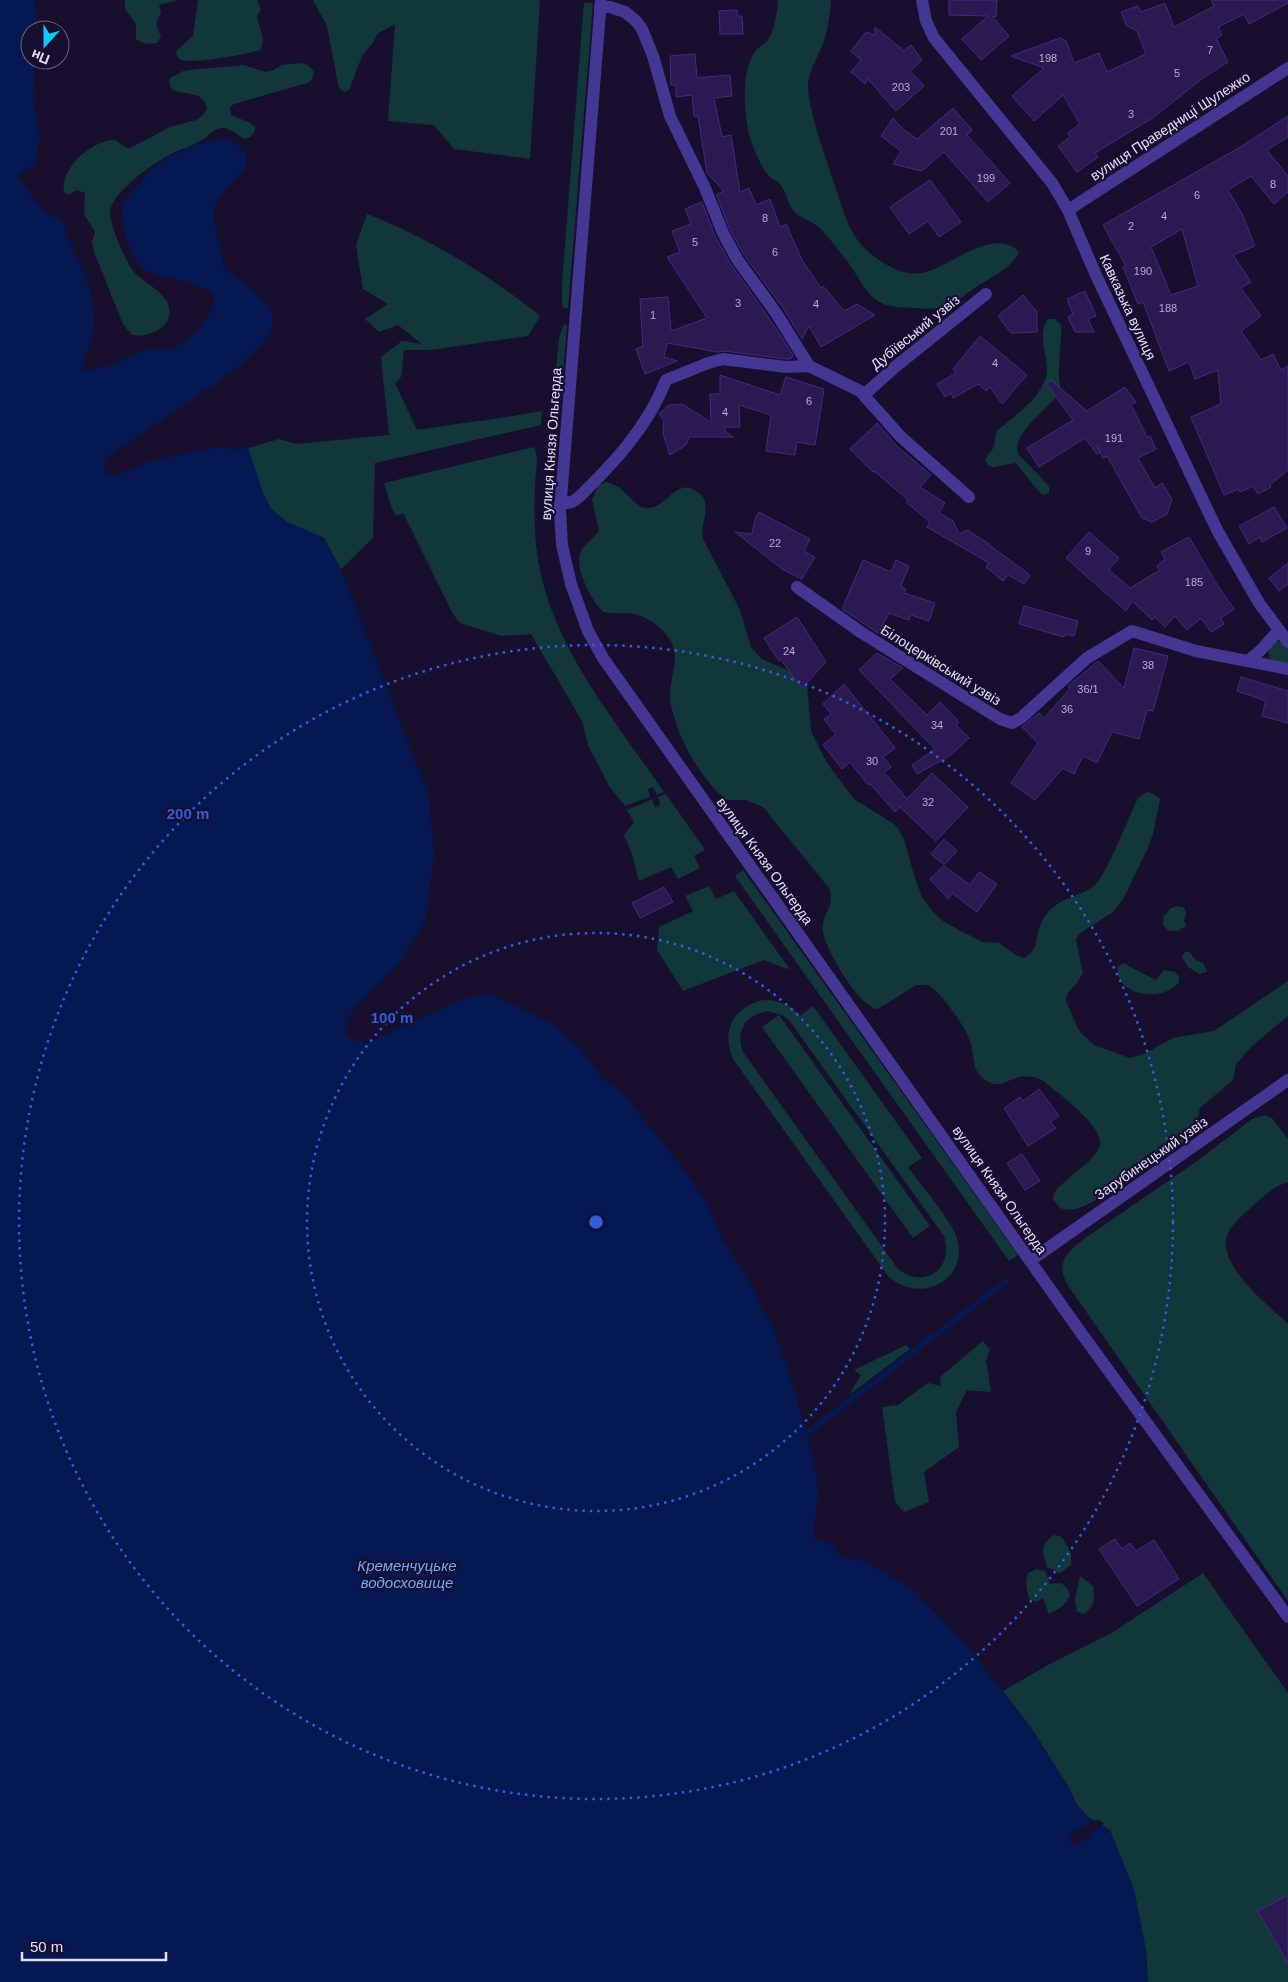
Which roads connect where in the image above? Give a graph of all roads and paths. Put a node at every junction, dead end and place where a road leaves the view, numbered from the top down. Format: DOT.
graph roads {
  1 [pos="922,0"];
  2 [pos="601,3"];
  3 [pos="1288,68"];
  4 [pos="1068,210"];
  5 [pos="986,294"];
  6 [pos="809,366"];
  7 [pos="865,394"];
  8 [pos="969,497"];
  9 [pos="560,504"];
  10 [pos="797,587"];
  11 [pos="1278,631"];
  12 [pos="1288,642"];
  13 [pos="1248,661"];
  14 [pos="1288,669"];
  15 [pos="1288,1080"];
  16 [pos="1031,1260"];
  17 [pos="1288,1617"];
  1 -- 4 [label="street, Кавказька вулиця"];
  2 -- 6 [label="street, вулиця Князя Ольгерда"];
  2 -- 9 [label="street, вулиця Князя Ольгерда"];
  3 -- 4 [label="street, вулиця Праведниці Шулежко"];
  4 -- 11 [label="street, Кавказька вулиця"];
  5 -- 7 [label="street, Дубіївський узвіз"];
  6 -- 7 [label="street"];
  6 -- 9 [label="street"];
  7 -- 8 [label="street"];
  9 -- 16 [label="street, вулиця Князя Ольгерда"];
  10 -- 13 [label="street, Білоцерківський узвіз"];
  11 -- 12 [label="street, Кавказька вулиця"];
  11 -- 13 [label="street"];
  13 -- 14 [label="street, Білоцерківський узвіз"];
  15 -- 16 [label="street, Зарубинецький узвіз"];
  16 -- 17 [label="street, вулиця Князя Ольгерда"];
}
